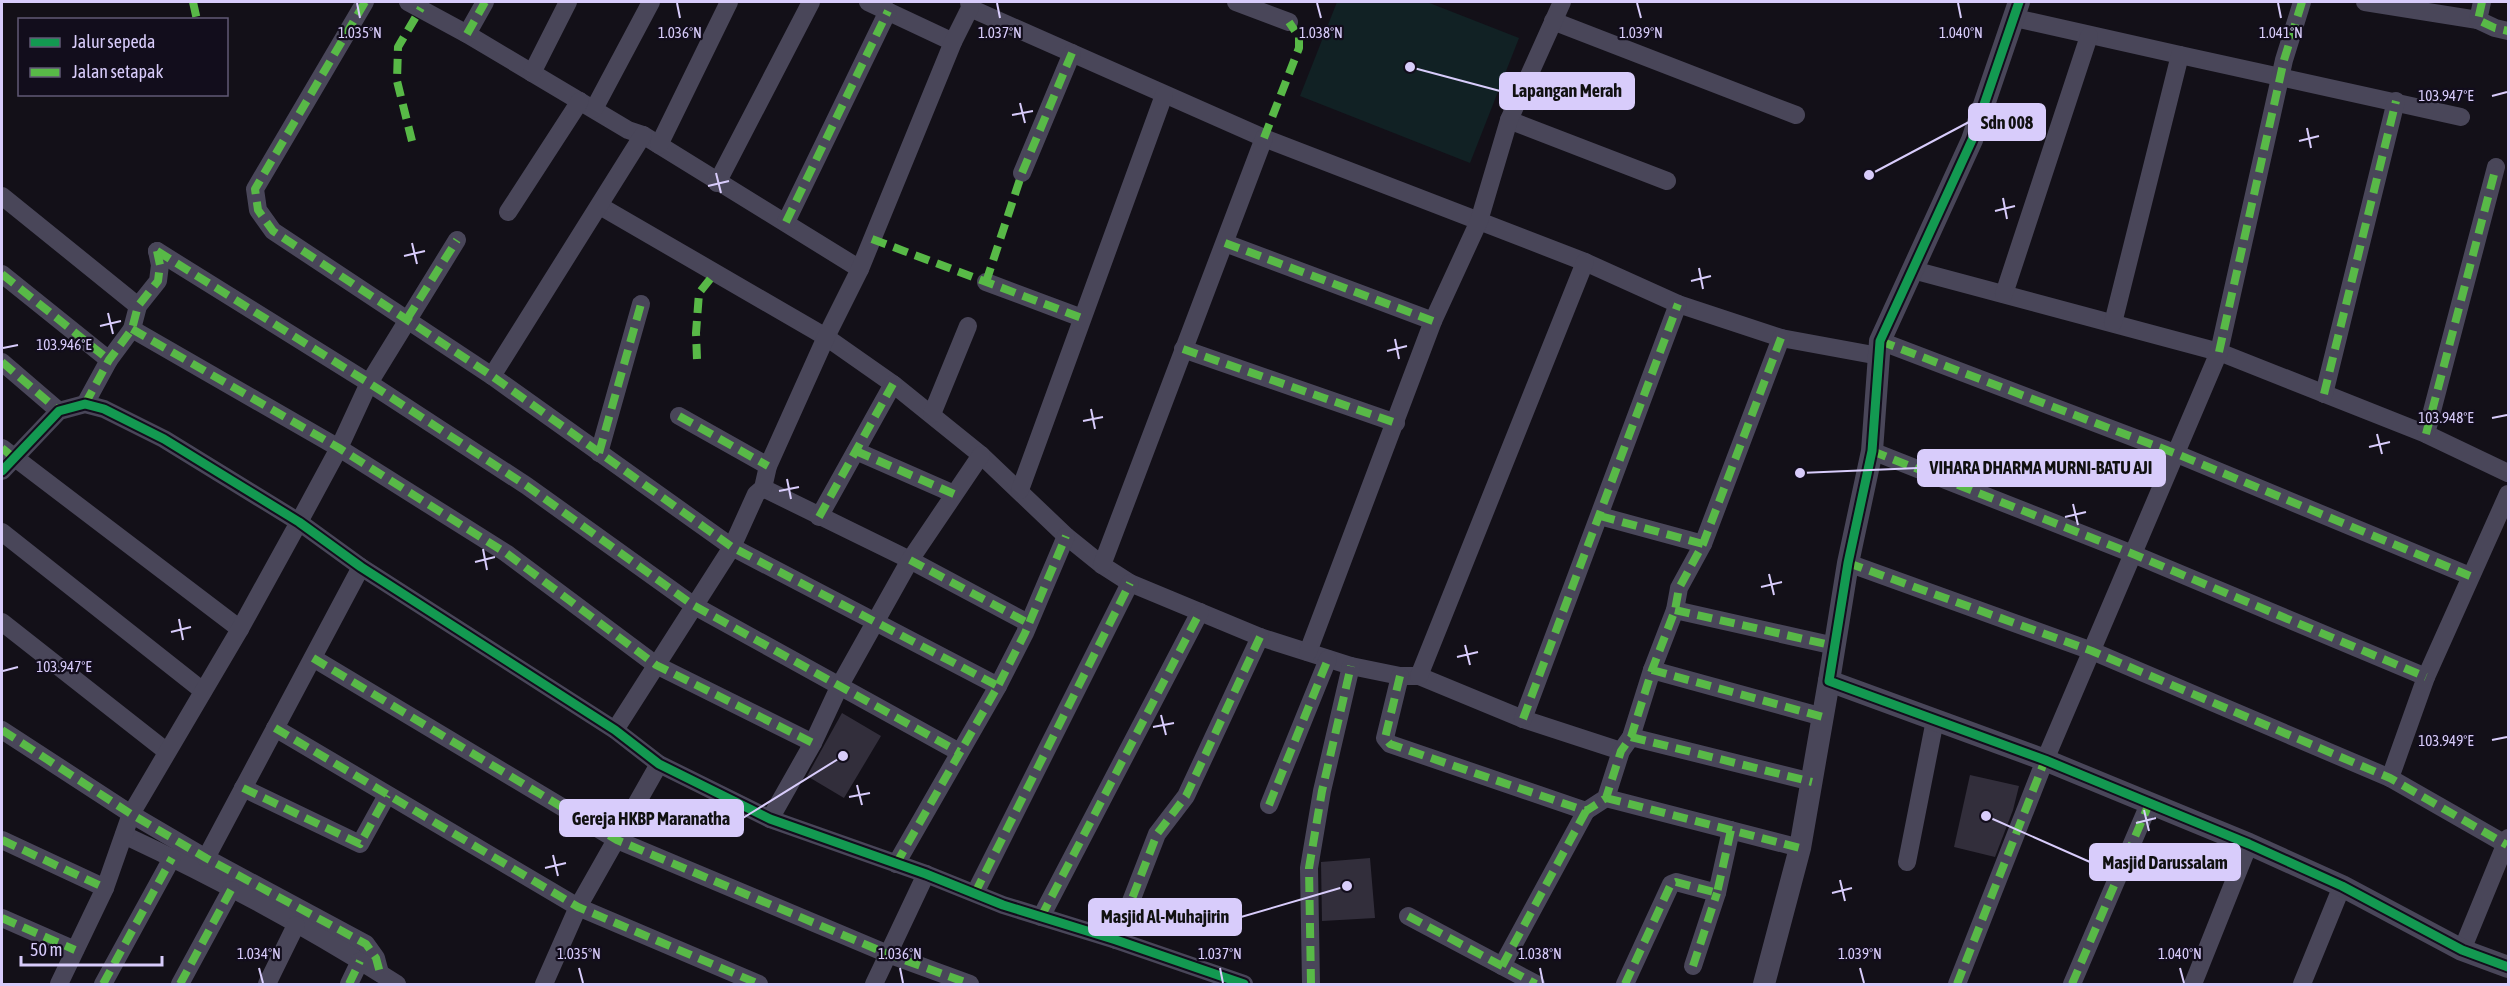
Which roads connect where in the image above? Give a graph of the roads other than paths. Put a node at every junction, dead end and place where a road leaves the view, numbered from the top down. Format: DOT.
graph roads {
  1 [pos="365,2"];
  2 [pos="408,2"];
  3 [pos="485,2"];
  4 [pos="568,2"];
  5 [pos="651,2"];
  6 [pos="729,2"];
  7 [pos="811,2"];
  8 [pos="868,2"];
  9 [pos="1236,2"];
  10 [pos="1562,2"];
  11 [pos="2302,2"];
  12 [pos="2366,2"];
  13 [pos="2482,2"];
  14 [pos="970,5"];
  15 [pos="2017,10"];
  16 [pos="888,11"];
  17 [pos="2478,20"];
  18 [pos="1553,21"];
  19 [pos="1289,22"];
  20 [pos="2508,30"];
  21 [pos="467,34"];
  22 [pos="2089,36"];
  23 [pos="953,42"];
  24 [pos="1072,53"];
  25 [pos="2180,55"];
  26 [pos="532,73"];
  27 [pos="2281,77"];
  28 [pos="1164,95"];
  29 [pos="2396,101"];
  30 [pos="587,105"];
  31 [pos="1796,115"];
  32 [pos="2461,117"];
  33 [pos="1509,120"];
  34 [pos="643,135"];
  35 [pos="1264,138"];
  36 [pos="659,145"];
  37 [pos="2496,167"];
  38 [pos="1022,173"];
  39 [pos="1667,181"];
  40 [pos="717,183"];
  41 [pos="2,196"];
  42 [pos="600,206"];
  43 [pos="508,212"];
  44 [pos="1479,221"];
  45 [pos="786,222"];
  46 [pos="457,240"];
  47 [pos="1225,243"];
  48 [pos="1586,262"];
  49 [pos="860,269"];
  50 [pos="1913,270"];
  51 [pos="2,274"];
  52 [pos="986,282"];
  53 [pos="2004,294"];
  54 [pos="641,304"];
  55 [pos="1678,304"];
  56 [pos="138,306"];
  57 [pos="1083,318"];
  58 [pos="407,320"];
  59 [pos="1433,321"];
  60 [pos="2112,323"];
  61 [pos="968,326"];
  62 [pos="132,329"];
  63 [pos="826,338"];
  64 [pos="1781,338"];
  65 [pos="1184,349"];
  66 [pos="1879,349"];
  67 [pos="2219,352"];
  68 [pos="108,360"];
  69 [pos="2,362"];
  70 [pos="492,376"];
  71 [pos="369,383"];
  72 [pos="893,384"];
  73 [pos="2324,394"];
  74 [pos="85,404"];
  75 [pos="59,411"];
  76 [pos="932,414"];
  77 [pos="679,416"];
  78 [pos="1396,423"];
  79 [pos="2426,434"];
  80 [pos="339,448"];
  81 [pos="856,451"];
  82 [pos="1872,451"];
  83 [pos="599,453"];
  84 [pos="2177,454"];
  85 [pos="981,455"];
  86 [pos="6,459"];
  87 [pos="768,466"];
  88 [pos="2508,473"];
  89 [pos="763,488"];
  90 [pos="1020,490"];
  91 [pos="954,494"];
  92 [pos="2508,494"];
  93 [pos="1600,516"];
  94 [pos="819,517"];
  95 [pos="299,522"];
  96 [pos="2,532"];
  97 [pos="1066,536"];
  98 [pos="1703,544"];
  99 [pos="732,547"];
  100 [pos="2133,554"];
  101 [pos="910,560"];
  102 [pos="1848,563"];
  103 [pos="1102,565"];
  104 [pos="361,567"];
  105 [pos="2470,576"];
  106 [pos="1130,583"];
  107 [pos="693,605"];
  108 [pos="1675,610"];
  109 [pos="1200,612"];
  110 [pos="2,622"];
  111 [pos="875,623"];
  112 [pos="1028,623"];
  113 [pos="240,629"];
  114 [pos="1260,637"];
  115 [pos="1835,646"];
  116 [pos="2092,651"];
  117 [pos="1308,652"];
  118 [pos="313,658"];
  119 [pos="1328,659"];
  120 [pos="656,665"];
  121 [pos="1351,666"];
  122 [pos="1652,670"];
  123 [pos="1400,676"];
  124 [pos="1419,676"];
  125 [pos="2426,677"];
  126 [pos="1829,681"];
  127 [pos="840,685"];
  128 [pos="998,686"];
  129 [pos="203,691"];
  130 [pos="1823,717"];
  131 [pos="1523,719"];
  132 [pos="1935,720"];
  133 [pos="275,728"];
  134 [pos="2,730"];
  135 [pos="615,730"];
  136 [pos="813,743"];
  137 [pos="1626,744"];
  138 [pos="166,751"];
  139 [pos="959,752"];
  140 [pos="2045,760"];
  141 [pos="659,764"];
  142 [pos="2390,778"];
  143 [pos="1812,782"];
  144 [pos="243,788"];
  145 [pos="387,795"];
  146 [pos="1606,798"];
  147 [pos="2149,804"];
  148 [pos="1269,805"];
  149 [pos="1586,811"];
  150 [pos="131,814"];
  151 [pos="770,819"];
  152 [pos="1731,830"];
  153 [pos="124,835"];
  154 [pos="2,840"];
  155 [pos="617,840"];
  156 [pos="2508,841"];
  157 [pos="2249,844"];
  158 [pos="1800,848"];
  159 [pos="172,858"];
  160 [pos="206,858"];
  161 [pos="1906,862"];
  162 [pos="896,864"];
  163 [pos="926,874"];
  164 [pos="2342,885"];
  165 [pos="105,888"];
  166 [pos="231,890"];
  167 [pos="975,893"];
  168 [pos="1717,893"];
  169 [pos="578,907"];
  170 [pos="1408,916"];
  171 [pos="1041,917"];
  172 [pos="2,918"];
  173 [pos="296,925"];
  174 [pos="1116,940"];
  175 [pos="75,950"];
  176 [pos="2462,950"];
  177 [pos="888,954"];
  178 [pos="360,961"];
  179 [pos="1502,966"];
  180 [pos="1693,966"];
  181 [pos="2508,967"];
  182 [pos="380,973"];
  183 [pos="1212,980"];
  184 [pos="59,984"];
  185 [pos="103,984"];
  186 [pos="180,984"];
  187 [pos="267,984"];
  188 [pos="349,984"];
  189 [pos="397,984"];
  190 [pos="544,984"];
  191 [pos="759,984"];
  192 [pos="874,984"];
  193 [pos="970,984"];
  194 [pos="1244,984"];
  195 [pos="1311,984"];
  196 [pos="1536,984"];
  197 [pos="1625,984"];
  198 [pos="1764,984"];
  199 [pos="1957,984"];
  200 [pos="2072,984"];
  201 [pos="2193,984"];
  202 [pos="2302,984"];
  1 -- 58 [label="street"];
  2 -- 21 [label="street"];
  3 -- 21 [label="street"];
  4 -- 26 [label="street"];
  5 -- 30 [label="street"];
  6 -- 36 [label="street"];
  7 -- 40 [label="street"];
  8 -- 16 [label="street"];
  9 -- 19 [label="street"];
  10 -- 18 [label="street"];
  11 -- 27 [label="street"];
  12 -- 17 [label="street"];
  13 -- 17 [label="street"];
  14 -- 23 [label="street"];
  14 -- 24 [label="street"];
  15 -- 22 [label="street"];
  15 -- 50 [label="street"];
  16 -- 23 [label="street"];
  16 -- 45 [label="street"];
  17 -- 20 [label="street"];
  18 -- 31 [label="street"];
  18 -- 33 [label="street"];
  21 -- 26 [label="street"];
  22 -- 25 [label="street"];
  22 -- 53 [label="street"];
  23 -- 49 [label="street"];
  24 -- 28 [label="street"];
  24 -- 38 [label="street"];
  25 -- 27 [label="street"];
  25 -- 60 [label="street"];
  26 -- 30 [label="street"];
  27 -- 29 [label="street"];
  27 -- 67 [label="street"];
  28 -- 35 [label="street"];
  28 -- 57 [label="street"];
  29 -- 32 [label="street"];
  29 -- 73 [label="street"];
  30 -- 34 [label="street"];
  30 -- 43 [label="street"];
  33 -- 39 [label="street"];
  33 -- 44 [label="street"];
  34 -- 36 [label="street"];
  34 -- 42 [label="street"];
  35 -- 44 [label="street"];
  35 -- 47 [label="street"];
  36 -- 40 [label="street"];
  37 -- 79 [label="street"];
  40 -- 45 [label="street"];
  41 -- 56 [label="street"];
  42 -- 63 [label="street"];
  42 -- 70 [label="street"];
  44 -- 48 [label="street"];
  44 -- 59 [label="street"];
  45 -- 49 [label="street"];
  46 -- 58 [label="street"];
  47 -- 59 [label="street"];
  47 -- 65 [label="street"];
  48 -- 55 [label="street"];
  48 -- 124 [label="street"];
  49 -- 63 [label="street"];
  50 -- 53 [label="street"];
  50 -- 66 [label="street"];
  51 -- 68 [label="street"];
  52 -- 57 [label="street"];
  53 -- 60 [label="street"];
  54 -- 83 [label="street"];
  55 -- 64 [label="street"];
  55 -- 93 [label="street"];
  56 -- 62 [label="street"];
  56 -- 71 [label="street"];
  57 -- 90 [label="street"];
  58 -- 70 [label="street"];
  58 -- 71 [label="street"];
  59 -- 78 [label="street"];
  60 -- 67 [label="street"];
  61 -- 76 [label="street"];
  62 -- 68 [label="street"];
  62 -- 80 [label="street"];
  63 -- 72 [label="street"];
  63 -- 87 [label="street"];
  64 -- 66 [label="street"];
  64 -- 98 [label="street"];
  65 -- 78 [label="street"];
  65 -- 103 [label="street"];
  66 -- 82 [label="street"];
  66 -- 84 [label="street"];
  67 -- 73 [label="street"];
  67 -- 84 [label="street"];
  68 -- 74 [label="street"];
  69 -- 75 [label="street"];
  70 -- 83 [label="street"];
  71 -- 80 [label="street"];
  71 -- 107 [label="street"];
  72 -- 76 [label="street"];
  72 -- 81 [label="street"];
  73 -- 79 [label="street"];
  74 -- 75 [label="street"];
  74 -- 95 [label="street"];
  75 -- 86 [label="street"];
  76 -- 85 [label="street"];
  77 -- 87 [label="street"];
  78 -- 117 [label="street"];
  79 -- 88 [label="street"];
  80 -- 95 [label="street"];
  80 -- 120 [label="street"];
  81 -- 91 [label="street"];
  81 -- 94 [label="street"];
  82 -- 100 [label="street"];
  82 -- 102 [label="street"];
  83 -- 99 [label="street"];
  84 -- 100 [label="street"];
  84 -- 105 [label="street"];
  85 -- 90 [label="street"];
  85 -- 91 [label="street"];
  86 -- 113 [label="street"];
  87 -- 89 [label="street"];
  89 -- 94 [label="street"];
  89 -- 99 [label="street"];
  90 -- 97 [label="street"];
  91 -- 101 [label="street"];
  92 -- 105 [label="street"];
  93 -- 98 [label="street"];
  93 -- 131 [label="street"];
  94 -- 101 [label="street"];
  95 -- 104 [label="street"];
  95 -- 113 [label="street"];
  96 -- 129 [label="street"];
  97 -- 103 [label="street"];
  97 -- 112 [label="street"];
  98 -- 108 [label="street"];
  99 -- 107 [label="street"];
  99 -- 111 [label="street"];
  100 -- 116 [label="street"];
  100 -- 125 [label="street"];
  101 -- 111 [label="street"];
  101 -- 112 [label="street"];
  102 -- 115 [label="street"];
  102 -- 116 [label="street"];
  103 -- 106 [label="street"];
  104 -- 118 [label="street"];
  104 -- 135 [label="street"];
  105 -- 125 [label="street"];
  106 -- 109 [label="street"];
  106 -- 167 [label="street"];
  107 -- 120 [label="street"];
  107 -- 127 [label="street"];
  108 -- 115 [label="street"];
  108 -- 122 [label="street"];
  109 -- 114 [label="street"];
  109 -- 171 [label="street"];
  110 -- 138 [label="street"];
  111 -- 127 [label="street"];
  111 -- 128 [label="street"];
  112 -- 128 [label="street"];
  113 -- 129 [label="street"];
  114 -- 117 [label="street"];
  114 -- 174 [label="street"];
  115 -- 126 [label="street"];
  116 -- 140 [label="street"];
  116 -- 142 [label="street"];
  117 -- 119 [label="street"];
  118 -- 133 [label="street"];
  118 -- 155 [label="street"];
  119 -- 121 [label="street"];
  119 -- 148 [label="street"];
  120 -- 135 [label="street"];
  120 -- 136 [label="street"];
  121 -- 123 [label="street"];
  121 -- 195 [label="street"];
  122 -- 130 [label="street"];
  122 -- 137 [label="street"];
  123 -- 124 [label="street"];
  123 -- 149 [label="street"];
  124 -- 131 [label="street"];
  125 -- 142 [label="street"];
  126 -- 130 [label="street"];
  126 -- 132 [label="street"];
  127 -- 136 [label="street"];
  127 -- 139 [label="street"];
  128 -- 139 [label="street"];
  129 -- 138 [label="street"];
  130 -- 143 [label="street"];
  131 -- 137 [label="street"];
  132 -- 140 [label="street"];
  132 -- 161 [label="street"];
  133 -- 144 [label="street"];
  133 -- 145 [label="street"];
  134 -- 150 [label="street"];
  135 -- 141 [label="street"];
  136 -- 151 [label="street"];
  137 -- 143 [label="street"];
  137 -- 146 [label="street"];
  138 -- 150 [label="street"];
  139 -- 162 [label="street"];
  140 -- 147 [label="street"];
  140 -- 199 [label="street"];
  141 -- 151 [label="street"];
  141 -- 155 [label="street"];
  142 -- 156 [label="street"];
  143 -- 158 [label="street"];
  144 -- 145 [label="street"];
  144 -- 160 [label="street"];
  145 -- 169 [label="street"];
  146 -- 149 [label="street"];
  146 -- 152 [label="street"];
  147 -- 157 [label="street"];
  147 -- 200 [label="street"];
  149 -- 179 [label="street"];
  150 -- 153 [label="street"];
  150 -- 160 [label="street"];
  151 -- 162 [label="street"];
  152 -- 158 [label="street"];
  152 -- 168 [label="street"];
  153 -- 159 [label="street"];
  153 -- 165 [label="street"];
  154 -- 165 [label="street"];
  155 -- 169 [label="street"];
  155 -- 177 [label="street"];
  156 -- 176 [label="street"];
  157 -- 164 [label="street"];
  157 -- 201 [label="street"];
  158 -- 198 [label="street"];
  159 -- 166 [label="street"];
  159 -- 185 [label="street"];
  160 -- 182 [label="street"];
  162 -- 163 [label="street"];
  163 -- 167 [label="street"];
  163 -- 177 [label="street"];
  164 -- 176 [label="street"];
  164 -- 202 [label="street"];
  165 -- 175 [label="street"];
  166 -- 173 [label="street"];
  166 -- 186 [label="street"];
  167 -- 171 [label="street"];
  168 -- 180 [label="street"];
  168 -- 197 [label="street"];
  169 -- 190 [label="street"];
  169 -- 191 [label="street"];
  170 -- 179 [label="street"];
  171 -- 174 [label="street"];
  172 -- 175 [label="street"];
  173 -- 178 [label="street"];
  173 -- 187 [label="street"];
  174 -- 183 [label="street"];
  175 -- 184 [label="street"];
  176 -- 181 [label="street"];
  177 -- 192 [label="street"];
  177 -- 193 [label="street"];
  178 -- 182 [label="street"];
  178 -- 188 [label="street"];
  179 -- 196 [label="street"];
  182 -- 189 [label="street"];
  183 -- 194 [label="street"];
}
